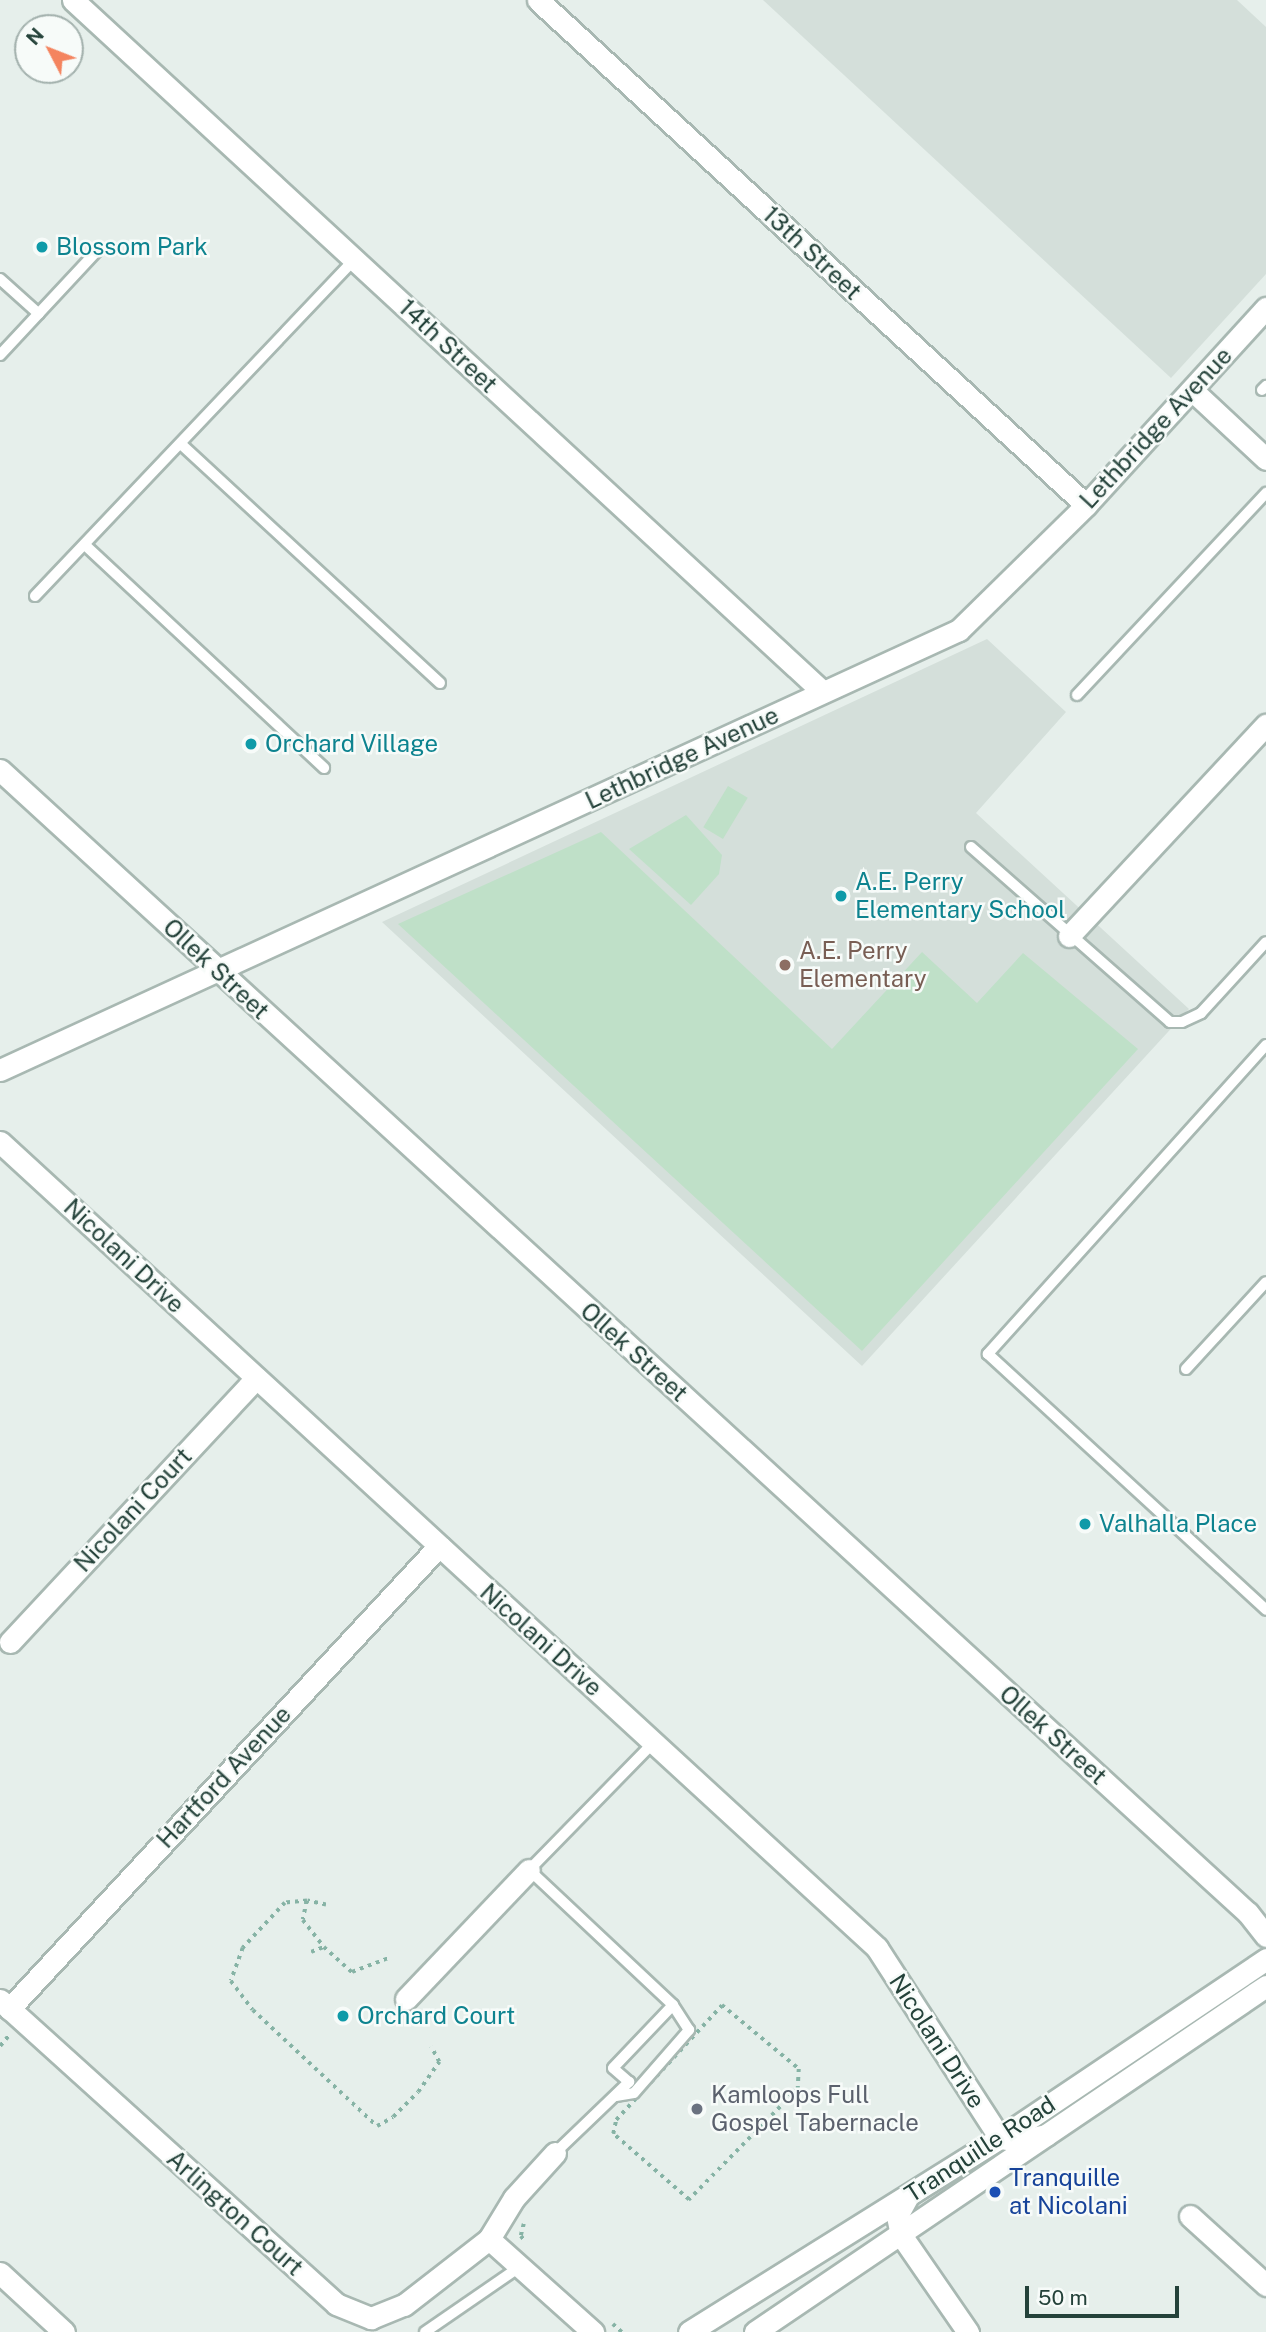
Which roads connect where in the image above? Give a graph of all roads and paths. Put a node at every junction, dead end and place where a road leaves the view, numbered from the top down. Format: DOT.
graph roads {
  1 [pos="72,0"];
  2 [pos="538,0"];
  3 [pos="99,249"];
  4 [pos="355,259"];
  5 [pos="0,279"];
  6 [pos="1266,308"];
  7 [pos="38,314"];
  8 [pos="0,355"];
  9 [pos="1192,390"];
  10 [pos="182,445"];
  11 [pos="1266,459"];
  12 [pos="1266,493"];
  13 [pos="1086,505"];
  14 [pos="85,545"];
  15 [pos="35,596"];
  16 [pos="440,682"];
  17 [pos="823,692"];
  18 [pos="1077,695"];
  19 [pos="1266,725"];
  20 [pos="324,768"];
  21 [pos="0,770"];
  22 [pos="971,847"];
  23 [pos="1069,936"];
  24 [pos="1266,942"];
  25 [pos="219,971"];
  26 [pos="1266,1045"];
  27 [pos="0,1070"];
  28 [pos="0,1142"];
  29 [pos="1266,1282"];
  30 [pos="1186,1369"];
  31 [pos="256,1378"];
  32 [pos="439,1546"];
  33 [pos="1266,1609"];
  34 [pos="10,1642"];
  35 [pos="654,1742"];
  36 [pos="529,1870"];
  37 [pos="307,1901"];
  38 [pos="326,1905"];
  39 [pos="1266,1936"];
  40 [pos="324,1947"];
  41 [pos="310,1952"];
  42 [pos="388,1958"];
  43 [pos="1266,1958"];
  44 [pos="1266,1986"];
  45 [pos="406,1999"];
  46 [pos="5,2004"];
  47 [pos="673,2005"];
  48 [pos="722,2005"];
  49 [pos="431,2047"];
  50 [pos="616,2096"];
  51 [pos="1052,2133"];
  52 [pos="1000,2138"];
  53 [pos="555,2153"];
  54 [pos="908,2196"];
  55 [pos="1190,2216"];
  56 [pos="901,2235"];
  57 [pos="489,2239"];
  58 [pos="520,2266"];
  59 [pos="0,2273"];
  60 [pos="1266,2285"];
  61 [pos="64,2332"];
  62 [pos="425,2332"];
  63 [pos="593,2332"];
  64 [pos="689,2332"];
  65 [pos="755,2332"];
  66 [pos="968,2332"];
  1 -- 4 [label="street, 14th Street"];
  2 -- 13 [label="street, 13th Street"];
  3 -- 7 [label="lane"];
  4 -- 10 [label="lane"];
  4 -- 17 [label="street, 14th Street"];
  5 -- 7 [label="lane"];
  6 -- 9 [label="street, Lethbridge Avenue"];
  7 -- 8 [label="lane"];
  9 -- 11 [label="street"];
  9 -- 13 [label="street, Lethbridge Avenue"];
  10 -- 14 [label="lane"];
  10 -- 16 [label="lane"];
  12 -- 18 [label="lane"];
  13 -- 17 [label="street, Lethbridge Avenue"];
  14 -- 15 [label="lane"];
  14 -- 20 [label="lane"];
  17 -- 25 [label="street, Lethbridge Avenue"];
  19 -- 23 [label="street"];
  21 -- 25 [label="street, Ollek Street"];
  22 -- 23 [label="lane"];
  23 -- 24 [label="lane"];
  25 -- 27 [label="street, Lethbridge Avenue"];
  25 -- 39 [label="street, Ollek Street"];
  26 -- 33 [label="lane"];
  28 -- 31 [label="street, Nicolani Drive"];
  29 -- 30 [label="lane"];
  31 -- 32 [label="street, Nicolani Drive"];
  31 -- 34 [label="street, Nicolani Court"];
  32 -- 35 [label="street, Nicolani Drive"];
  32 -- 46 [label="street, Hartford Avenue"];
  35 -- 36 [label="lane"];
  35 -- 52 [label="street, Nicolani Drive"];
  36 -- 45 [label="street"];
  36 -- 47 [label="lane"];
  37 -- 38 [label="path"];
  37 -- 40 [label="path"];
  37 -- 49 [label="path"];
  40 -- 41 [label="path"];
  40 -- 42 [label="path"];
  43 -- 52 [label="street, Tranquille Road"];
  44 -- 51 [label="street, Tranquille Road"];
  46 -- 57 [label="street, Arlington Court"];
  47 -- 50 [label="lane"];
  47 -- 50 [label="lane"];
  48 -- 48 [label="path"];
  50 -- 53 [label="lane"];
  51 -- 52 [label="street"];
  51 -- 56 [label="street, Tranquille Road"];
  52 -- 54 [label="street, Tranquille Road"];
  53 -- 57 [label="street"];
  54 -- 56 [label="street"];
  54 -- 64 [label="street, Tranquille Road"];
  55 -- 60 [label="street"];
  56 -- 65 [label="street, Tranquille Road"];
  56 -- 66 [label="street"];
  57 -- 58 [label="street"];
  58 -- 62 [label="lane"];
  58 -- 63 [label="street"];
  59 -- 61 [label="street"];
}
